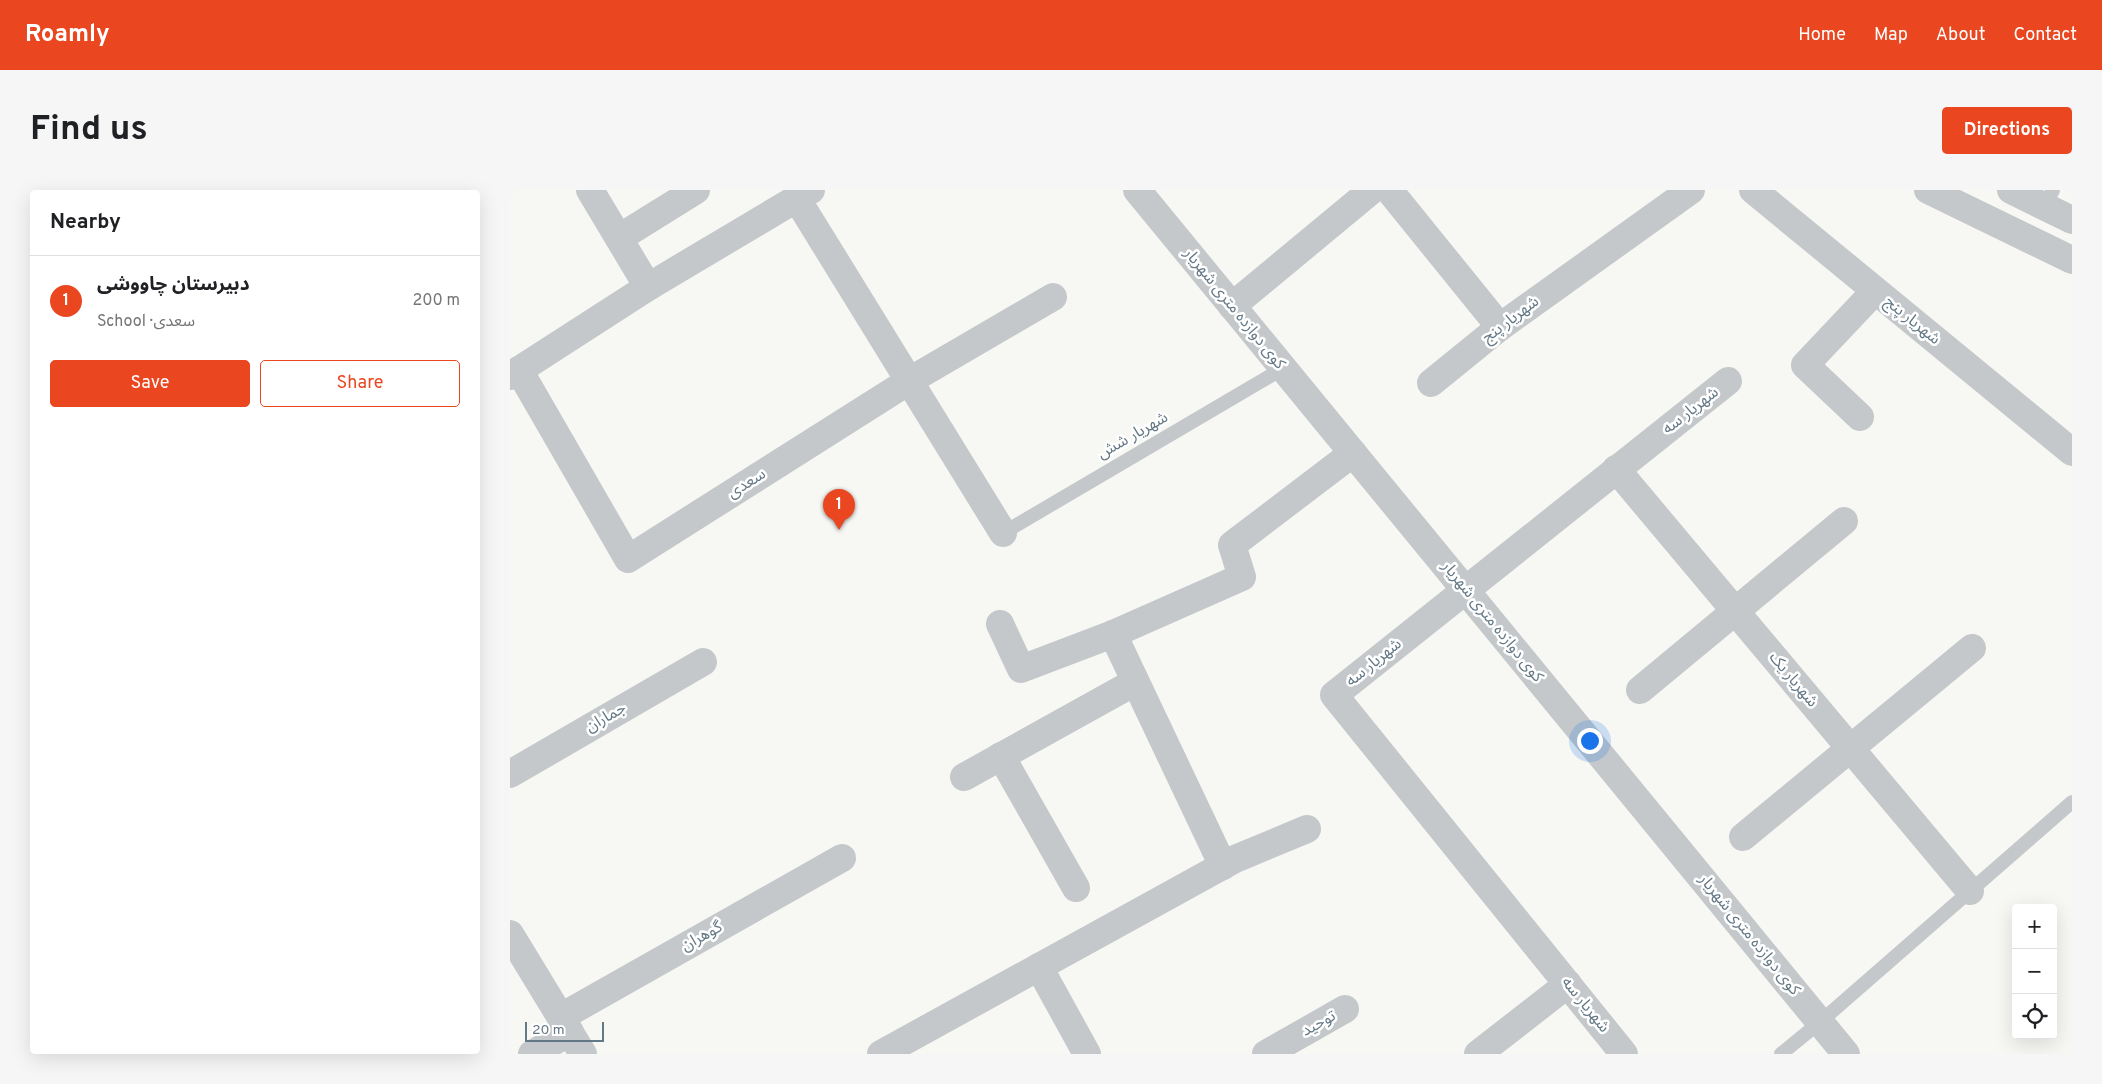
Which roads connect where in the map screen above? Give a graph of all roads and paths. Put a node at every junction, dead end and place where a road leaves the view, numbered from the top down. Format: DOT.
graph roads {
  1 [pos="590,190"];
  2 [pos="696,190"];
  3 [pos="1137,190"];
  4 [pos="1372,190"];
  5 [pos="1389,190"];
  6 [pos="1691,190"];
  7 [pos="1753,190"];
  8 [pos="1928,190"];
  9 [pos="2011,190"];
  10 [pos="804,194"];
  11 [pos="2049,198"];
  12 [pos="2072,220"];
  13 [pos="619,238"];
  14 [pos="2072,260"];
  15 [pos="648,287"];
  16 [pos="1875,291"];
  17 [pos="1053,297"];
  18 [pos="1232,306"];
  19 [pos="1500,328"];
  20 [pos="1282,369"];
  21 [pos="515,373"];
  22 [pos="909,381"];
  23 [pos="1728,381"];
  24 [pos="1432,383"];
  25 [pos="1860,418"];
  26 [pos="2072,452"];
  27 [pos="1353,453"];
  28 [pos="1616,470"];
  29 [pos="1844,521"];
  30 [pos="1002,533"];
  31 [pos="1465,590"];
  32 [pos="1735,611"];
  33 [pos="1000,624"];
  34 [pos="1113,634"];
  35 [pos="1972,648"];
  36 [pos="703,662"];
  37 [pos="1135,682"];
  38 [pos="1640,690"];
  39 [pos="1850,748"];
  40 [pos="1001,756"];
  41 [pos="510,774"];
  42 [pos="964,776"];
  43 [pos="2072,802"];
  44 [pos="1307,829"];
  45 [pos="1743,837"];
  46 [pos="842,858"];
  47 [pos="1223,866"];
  48 [pos="1076,888"];
  49 [pos="1970,892"];
  50 [pos="510,934"];
  51 [pos="1039,967"];
  52 [pos="1568,984"];
  53 [pos="1345,1009"];
  54 [pos="1820,1022"];
  55 [pos="571,1034"];
  56 [pos="532,1054"];
  57 [pos="881,1054"];
  58 [pos="1087,1054"];
  59 [pos="1266,1054"];
  60 [pos="1478,1054"];
  61 [pos="1624,1054"];
  62 [pos="1781,1054"];
  63 [pos="1846,1054"];
  1 -- 13 [label="street"];
  2 -- 13 [label="street"];
  3 -- 18 [label="street, کوی دوازده متری شهریار"];
  4 -- 18 [label="street"];
  5 -- 19 [label="street"];
  6 -- 19 [label="street, شهریار پنج"];
  7 -- 16 [label="street, شهریار پنج"];
  8 -- 14 [label="street"];
  9 -- 11 [label="street"];
  10 -- 15 [label="street, سعدی"];
  10 -- 22 [label="street"];
  11 -- 12 [label="street"];
  13 -- 15 [label="street"];
  15 -- 21 [label="street, سعدی"];
  16 -- 25 [label="street"];
  16 -- 26 [label="street, شهریار پنج"];
  17 -- 22 [label="street, سعدی"];
  18 -- 20 [label="street, کوی دوازده متری شهریار"];
  19 -- 24 [label="street, شهریار پنج"];
  20 -- 27 [label="street, کوی دوازده متری شهریار"];
  20 -- 30 [label="lane, شهریار شش"];
  21 -- 22 [label="street, سعدی"];
  22 -- 30 [label="street"];
  23 -- 28 [label="street, شهریار سه"];
  27 -- 31 [label="street, کوی دوازده متری شهریار"];
  27 -- 34 [label="street"];
  28 -- 31 [label="street, شهریار سه"];
  28 -- 32 [label="street, شهریار یک"];
  29 -- 32 [label="street"];
  31 -- 52 [label="street, شهریار سه"];
  31 -- 54 [label="street, کوی دوازده متری شهریار"];
  32 -- 38 [label="street"];
  32 -- 39 [label="street, شهریار یک"];
  33 -- 34 [label="street"];
  34 -- 37 [label="street"];
  35 -- 39 [label="street"];
  36 -- 41 [label="street, جماران"];
  37 -- 40 [label="street"];
  37 -- 47 [label="street"];
  39 -- 45 [label="street"];
  39 -- 49 [label="street, شهریار یک"];
  40 -- 42 [label="street"];
  40 -- 48 [label="street"];
  43 -- 49 [label="lane"];
  44 -- 47 [label="street"];
  46 -- 55 [label="street, گوهران"];
  47 -- 51 [label="street"];
  49 -- 54 [label="lane"];
  50 -- 55 [label="street"];
  51 -- 57 [label="street"];
  51 -- 58 [label="street"];
  52 -- 60 [label="street"];
  52 -- 61 [label="street, شهریار سه"];
  53 -- 59 [label="street, توحید"];
  54 -- 62 [label="lane"];
  54 -- 63 [label="street, کوی دوازده متری شهریار"];
  55 -- 56 [label="street, گوهران"];
}
